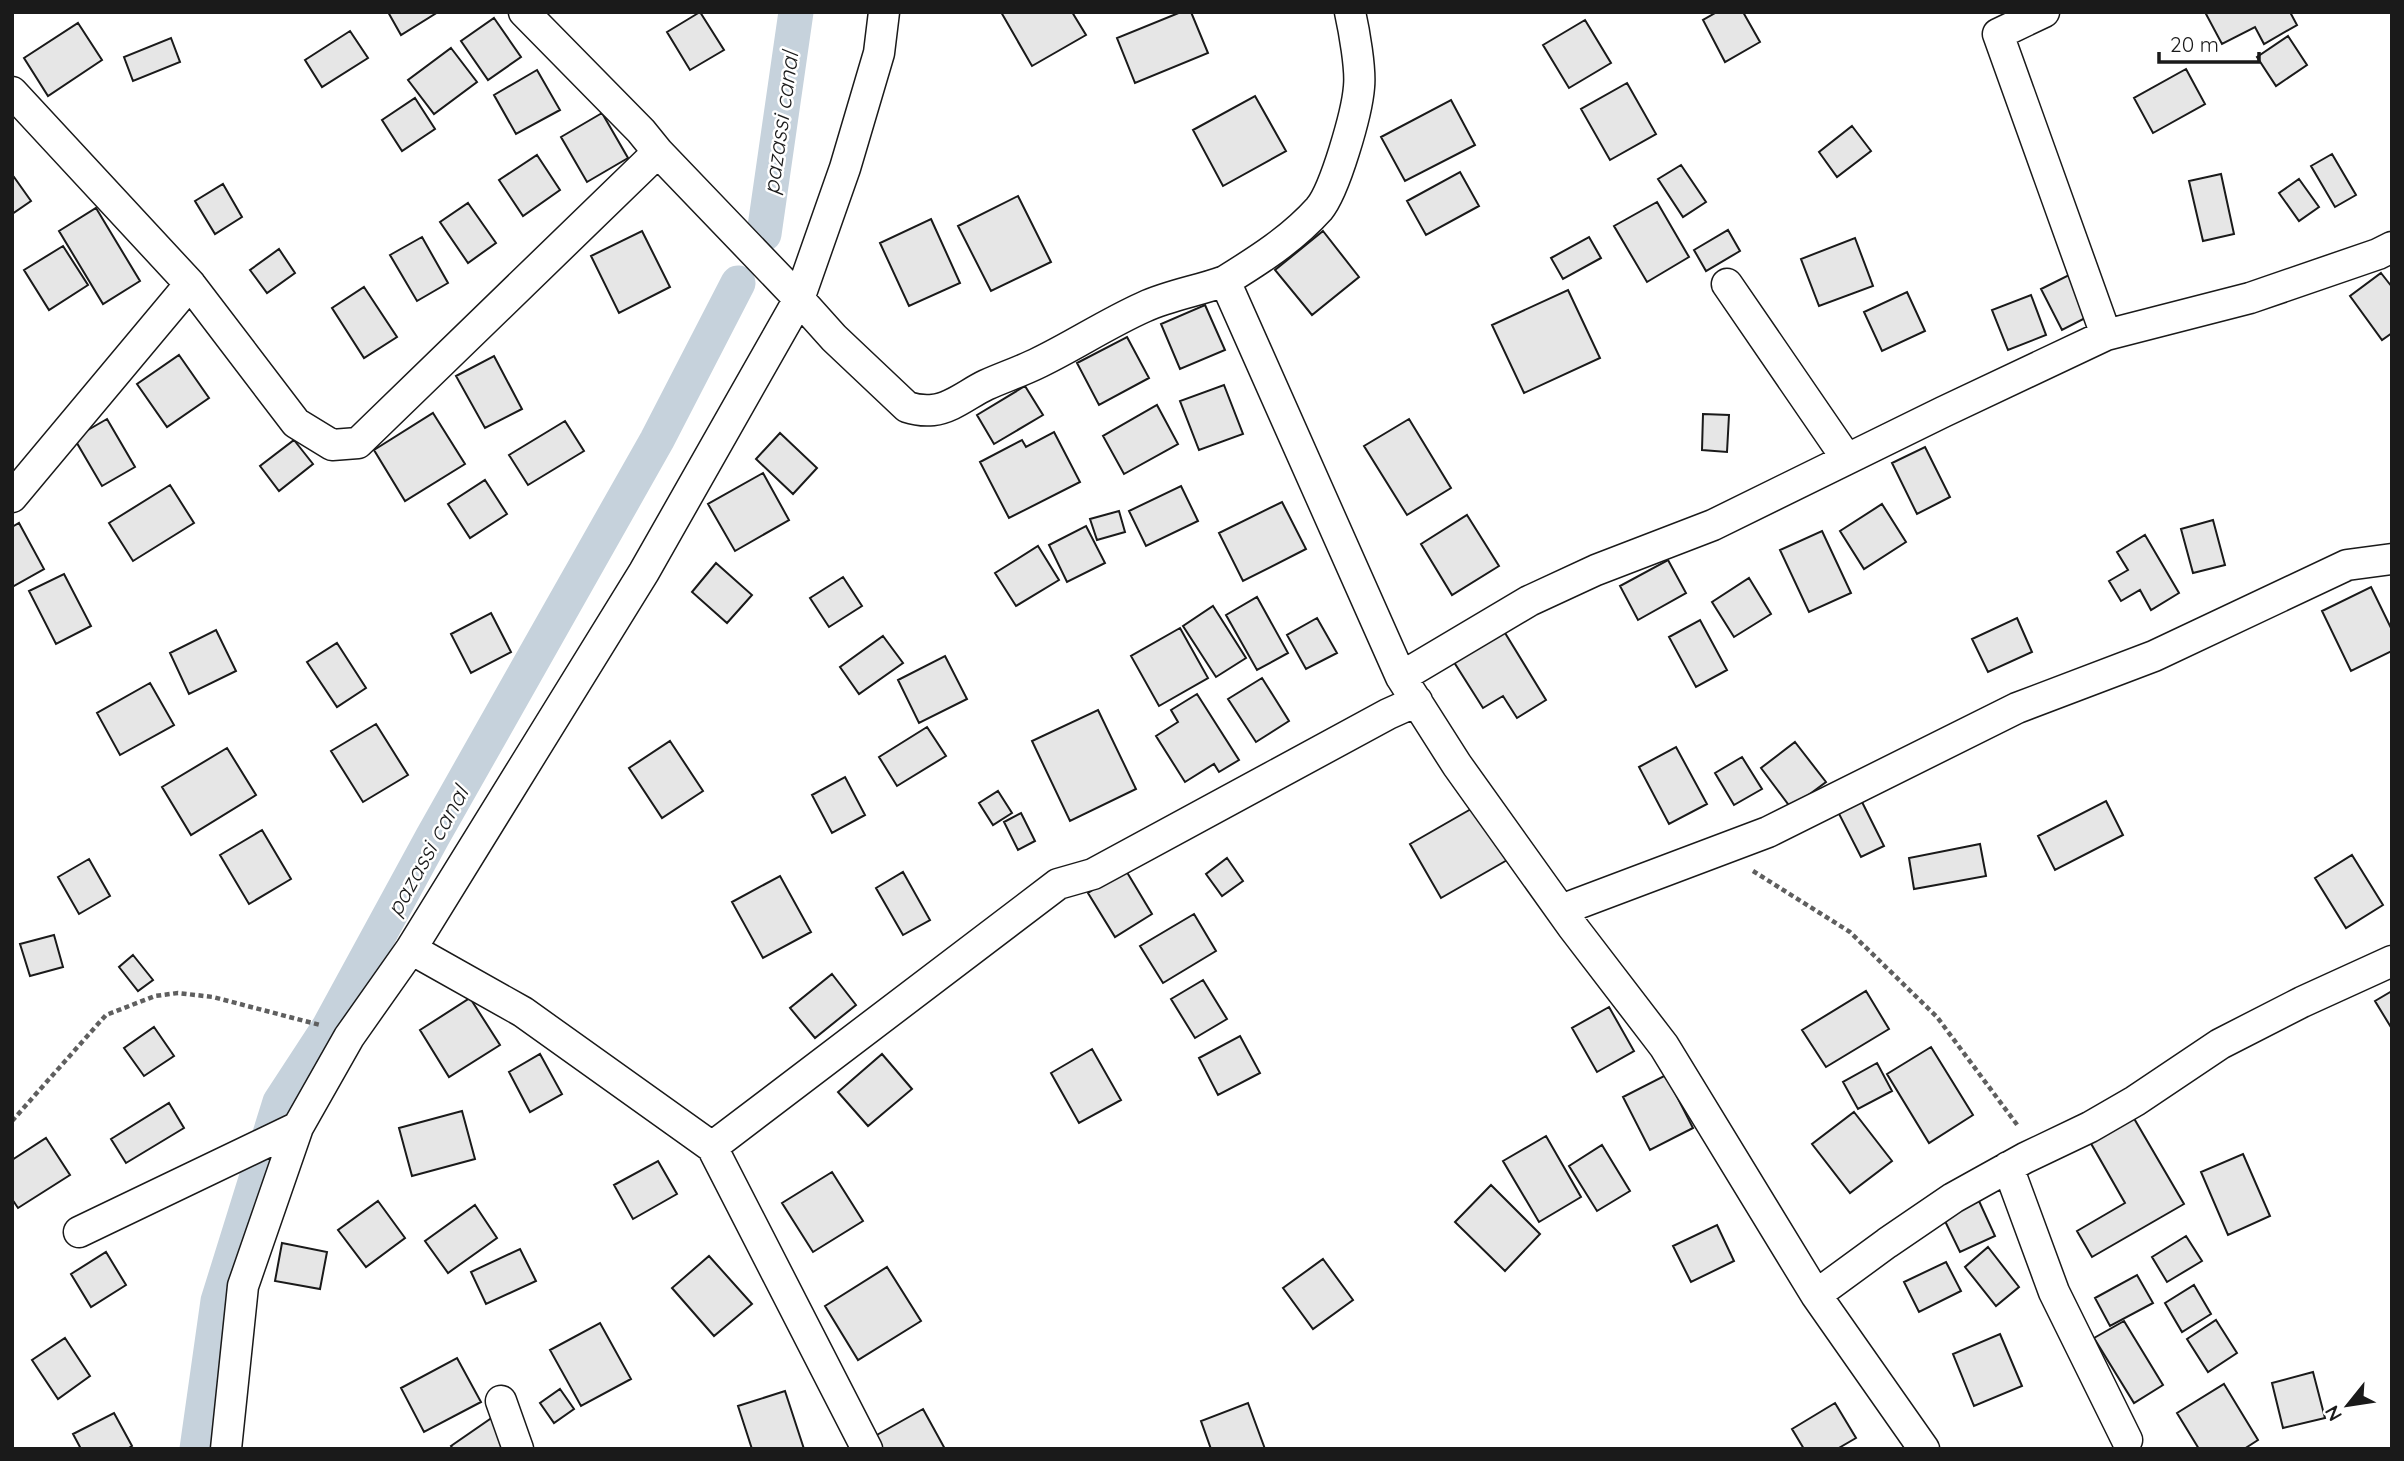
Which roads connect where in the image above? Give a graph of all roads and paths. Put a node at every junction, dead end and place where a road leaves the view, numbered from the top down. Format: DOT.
graph roads {
  1 [pos="524,12"];
  2 [pos="884,12"];
  3 [pos="1350,12"];
  4 [pos="2044,12"];
  5 [pos="12,92"];
  6 [pos="657,152"];
  7 [pos="2392,247"];
  8 [pos="1225,281"];
  9 [pos="190,284"];
  10 [pos="1727,284"];
  11 [pos="799,299"];
  12 [pos="2106,335"];
  13 [pos="1847,459"];
  14 [pos="12,497"];
  15 [pos="2392,559"];
  16 [pos="1409,689"];
  17 [pos="1747,867"];
  18 [pos="1561,910"];
  19 [pos="411,950"];
  20 [pos="2392,961"];
  21 [pos="349,1037"];
  22 [pos="12,1121"];
  23 [pos="298,1126"];
  24 [pos="712,1147"];
  25 [pos="2038,1152"];
  26 [pos="2008,1167"];
  27 [pos="79,1232"];
  28 [pos="1816,1295"];
  29 [pos="501,1401"];
  30 [pos="2127,1440"];
  31 [pos="226,1449"];
  32 [pos="518,1449"];
  33 [pos="867,1449"];
  34 [pos="1924,1449"];
  1 -- 6 [label="street"];
  2 -- 11 [label="street"];
  3 -- 8 [label="street"];
  4 -- 12 [label="street"];
  5 -- 9 [label="street"];
  6 -- 9 [label="street"];
  6 -- 11 [label="street"];
  7 -- 12 [label="street"];
  8 -- 11 [label="street"];
  8 -- 16 [label="street"];
  9 -- 14 [label="street"];
  10 -- 13 [label="street"];
  11 -- 19 [label="street"];
  12 -- 13 [label="street"];
  13 -- 16 [label="street"];
  15 -- 18 [label="street"];
  16 -- 18 [label="street"];
  16 -- 24 [label="street"];
  17 -- 25 [label="path"];
  18 -- 28 [label="street"];
  19 -- 21 [label="street"];
  19 -- 24 [label="street"];
  20 -- 25 [label="street"];
  21 -- 22 [label="path"];
  21 -- 23 [label="street"];
  23 -- 27 [label="street"];
  23 -- 31 [label="street"];
  24 -- 33 [label="street"];
  25 -- 26 [label="street"];
  26 -- 28 [label="street"];
  26 -- 30 [label="street"];
  28 -- 34 [label="street"];
  29 -- 32 [label="street"];
}
